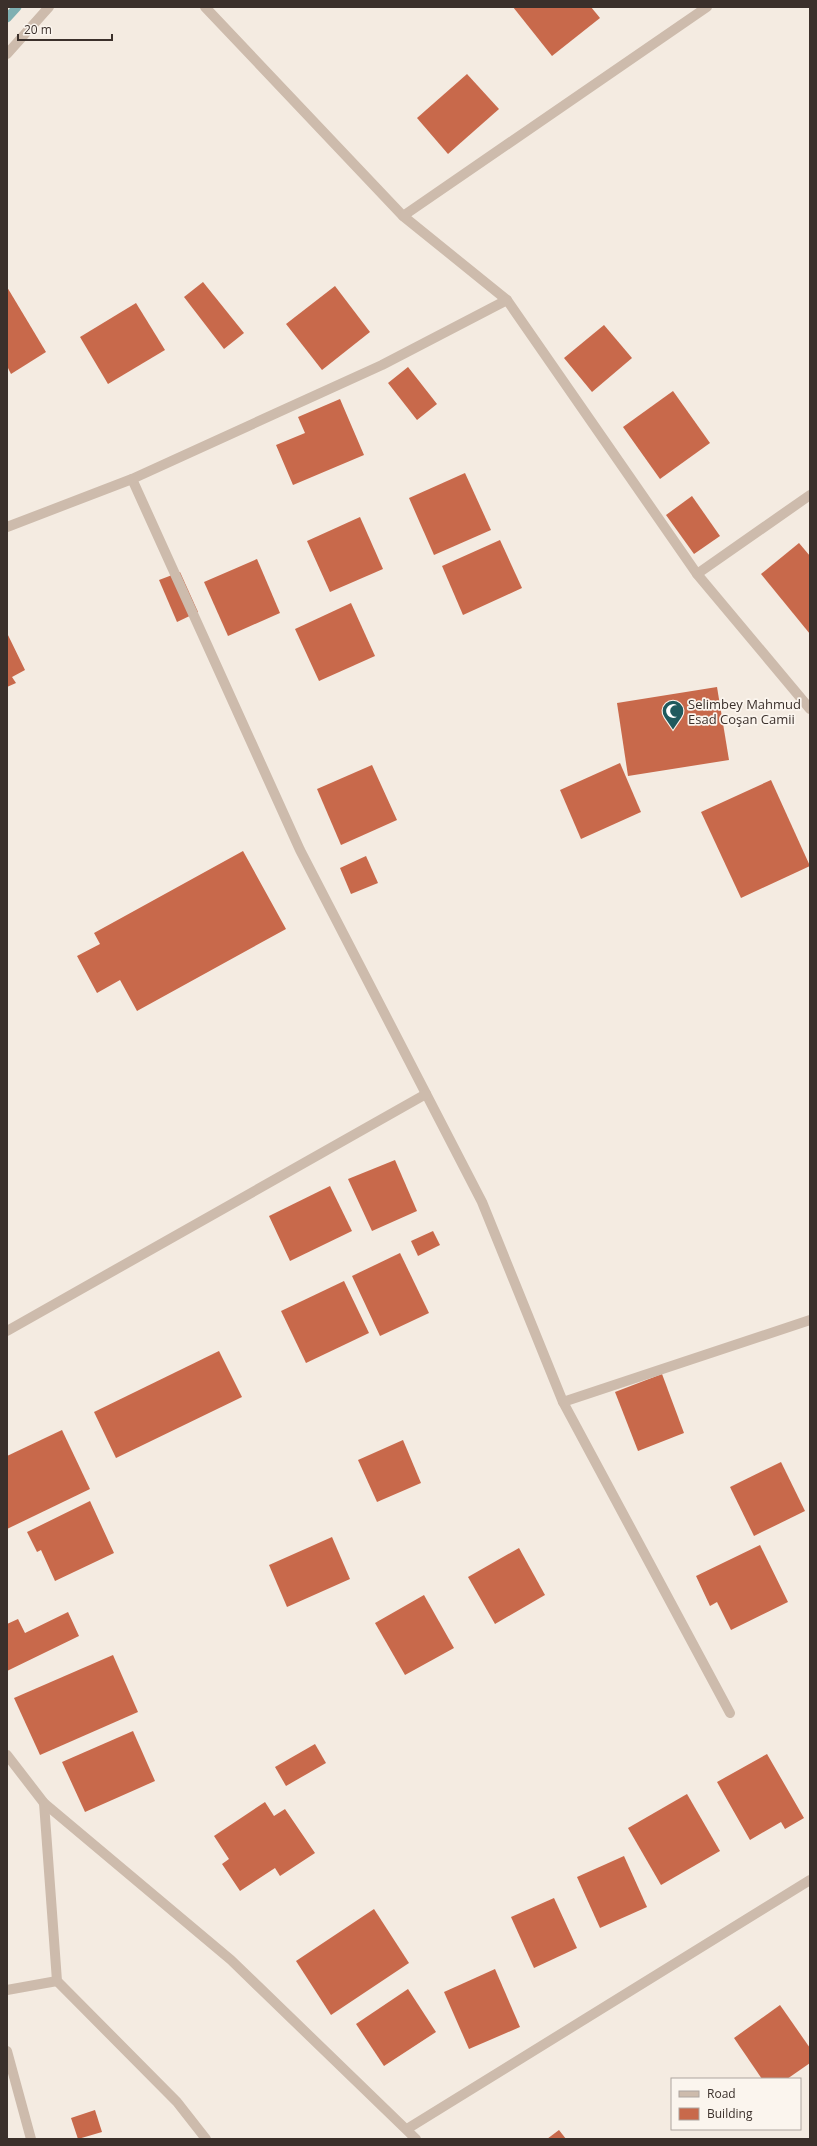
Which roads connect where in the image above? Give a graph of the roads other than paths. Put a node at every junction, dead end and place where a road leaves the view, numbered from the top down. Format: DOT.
graph roads {
  1 [pos="49,7"];
  2 [pos="205,7"];
  3 [pos="707,7"];
  4 [pos="7,54"];
  5 [pos="403,216"];
  6 [pos="507,300"];
  7 [pos="132,479"];
  8 [pos="810,495"];
  9 [pos="7,527"];
  10 [pos="697,574"];
  11 [pos="810,709"];
  12 [pos="426,1094"];
  13 [pos="810,1320"];
  14 [pos="7,1331"];
  15 [pos="563,1402"];
  16 [pos="730,1713"];
  17 [pos="7,1755"];
  18 [pos="44,1803"];
  19 [pos="810,1880"];
  20 [pos="57,1981"];
  21 [pos="7,1990"];
  22 [pos="7,2051"];
  23 [pos="407,2129"];
  24 [pos="31,2139"];
  25 [pos="206,2139"];
  26 [pos="416,2139"];
  1 -- 4 [label="street"];
  2 -- 5 [label="street"];
  3 -- 5 [label="street"];
  5 -- 6 [label="street"];
  6 -- 7 [label="street"];
  6 -- 10 [label="street"];
  7 -- 9 [label="street"];
  7 -- 12 [label="street"];
  8 -- 10 [label="street"];
  10 -- 11 [label="street"];
  12 -- 14 [label="street"];
  12 -- 15 [label="street"];
  13 -- 15 [label="street"];
  15 -- 16 [label="street"];
  17 -- 18 [label="street"];
  18 -- 20 [label="street"];
  18 -- 23 [label="street"];
  19 -- 23 [label="street"];
  20 -- 21 [label="street"];
  20 -- 25 [label="street"];
  22 -- 24 [label="street"];
  23 -- 26 [label="street"];
}
